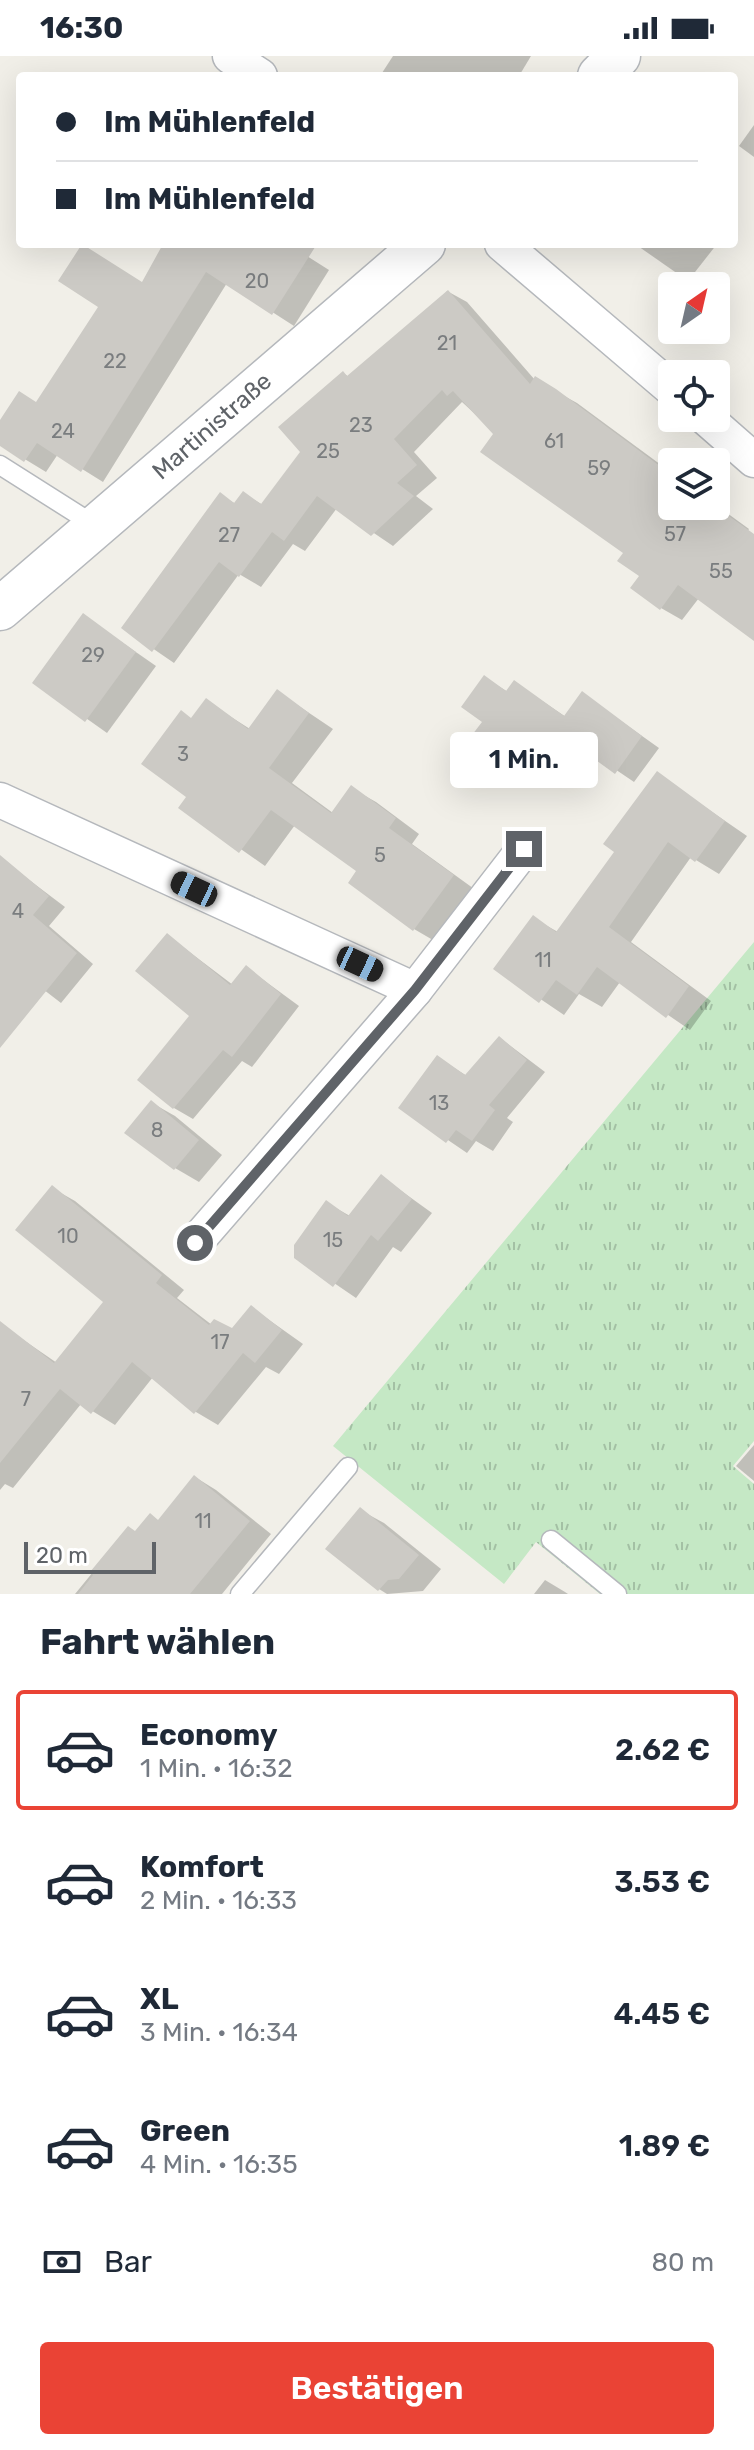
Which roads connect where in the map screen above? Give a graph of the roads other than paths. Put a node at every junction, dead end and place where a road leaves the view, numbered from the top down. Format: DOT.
graph roads {
  1 [pos="230,56"];
  2 [pos="619,56"];
  3 [pos="254,72"];
  4 [pos="603,72"];
  5 [pos="419,248"];
  6 [pos="507,248"];
  7 [pos="658,377"];
  8 [pos="722,432"];
  9 [pos="754,460"];
  10 [pos="0,465"];
  11 [pos="96,526"];
  12 [pos="0,609"];
  13 [pos="0,800"];
  14 [pos="524,849"];
  15 [pos="415,990"];
  16 [pos="195,1243"];
  17 [pos="348,1467"];
  18 [pos="551,1540"];
  19 [pos="240,1594"];
  20 [pos="617,1594"];
  1 -- 3 [label="street"];
  2 -- 4 [label="street"];
  5 -- 11 [label="street, Martinistraße"];
  6 -- 7 [label="street"];
  8 -- 9 [label="street"];
  10 -- 11 [label="lane"];
  11 -- 12 [label="street, Martinistraße"];
  13 -- 15 [label="street"];
  14 -- 15 [label="street"];
  15 -- 16 [label="street"];
  17 -- 19 [label="lane"];
  18 -- 20 [label="lane"];
}
